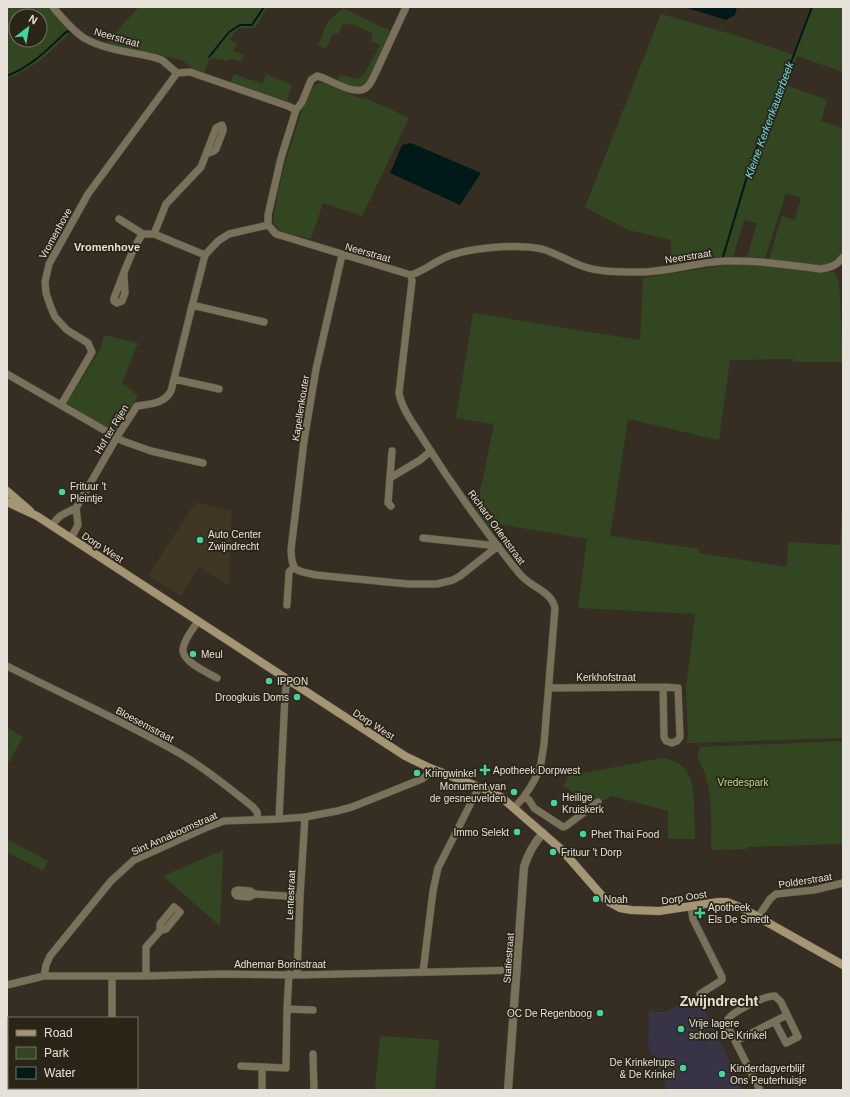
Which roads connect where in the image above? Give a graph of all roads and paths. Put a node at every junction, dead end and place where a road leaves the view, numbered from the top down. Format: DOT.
graph roads {
  1 [pos="53,7"];
  2 [pos="406,7"];
  3 [pos="177,73"];
  4 [pos="296,110"];
  5 [pos="206,154"];
  6 [pos="119,219"];
  7 [pos="268,225"];
  8 [pos="143,234"];
  9 [pos="154,234"];
  10 [pos="206,255"];
  11 [pos="342,255"];
  12 [pos="842,260"];
  13 [pos="124,274"];
  14 [pos="411,275"];
  15 [pos="192,305"];
  16 [pos="264,322"];
  17 [pos="7,374"];
  18 [pos="174,379"];
  19 [pos="219,389"];
  20 [pos="61,405"];
  21 [pos="116,438"];
  22 [pos="392,451"];
  23 [pos="430,451"];
  24 [pos="203,463"];
  25 [pos="390,478"];
  26 [pos="7,491"];
  27 [pos="7,502"];
  28 [pos="391,506"];
  29 [pos="76,508"];
  30 [pos="37,516"];
  31 [pos="52,526"];
  32 [pos="71,538"];
  33 [pos="423,538"];
  34 [pos="498,546"];
  35 [pos="294,567"];
  36 [pos="287,604"];
  37 [pos="198,621"];
  38 [pos="7,666"];
  39 [pos="217,678"];
  40 [pos="290,681"];
  41 [pos="663,687"];
  42 [pos="549,688"];
  43 [pos="430,768"];
  44 [pos="478,787"];
  45 [pos="524,797"];
  46 [pos="598,802"];
  47 [pos="514,808"];
  48 [pos="305,817"];
  49 [pos="258,820"];
  50 [pos="279,820"];
  51 [pos="543,833"];
  52 [pos="843,883"];
  53 [pos="254,894"];
  54 [pos="300,897"];
  55 [pos="691,906"];
  56 [pos="758,917"];
  57 [pos="160,931"];
  58 [pos="843,965"];
  59 [pos="517,970"];
  60 [pos="423,972"];
  61 [pos="289,974"];
  62 [pos="297,975"];
  63 [pos="44,976"];
  64 [pos="112,976"];
  65 [pos="146,976"];
  66 [pos="7,985"];
  67 [pos="700,994"];
  68 [pos="287,1009"];
  69 [pos="312,1010"];
  70 [pos="787,1016"];
  71 [pos="112,1017"];
  72 [pos="775,1022"];
  73 [pos="736,1041"];
  74 [pos="313,1054"];
  75 [pos="241,1066"];
  76 [pos="262,1067"];
  77 [pos="262,1090"];
  78 [pos="314,1090"];
  79 [pos="508,1090"];
  80 [pos="760,1090"];
  1 -- 3 [label="street, Neerstraat"];
  2 -- 4 [label="street"];
  3 -- 4 [label="street"];
  3 -- 20 [label="street, Vromenhove"];
  4 -- 7 [label="street"];
  5 -- 9 [label="street"];
  6 -- 8 [label="street"];
  7 -- 10 [label="street, Hof ter Rijen"];
  7 -- 11 [label="street, Neerstraat"];
  8 -- 9 [label="street"];
  8 -- 13 [label="street"];
  9 -- 10 [label="street"];
  10 -- 15 [label="street, Hof ter Rijen"];
  11 -- 14 [label="street, Neerstraat"];
  11 -- 35 [label="street, Kapellenkouter"];
  12 -- 14 [label="street, Neerstraat"];
  14 -- 23 [label="street, Richard Orlentstraat"];
  15 -- 16 [label="street"];
  15 -- 18 [label="street, Hof ter Rijen"];
  17 -- 20 [label="street"];
  18 -- 19 [label="street"];
  18 -- 21 [label="street, Hof ter Rijen"];
  20 -- 21 [label="street"];
  21 -- 24 [label="street"];
  21 -- 29 [label="street, Hof ter Rijen"];
  22 -- 25 [label="street"];
  23 -- 25 [label="street"];
  23 -- 34 [label="street, Richard Orlentstraat"];
  25 -- 28 [label="street"];
  26 -- 30 [label="main road, Dorp West"];
  27 -- 30 [label="main road, Dorp West"];
  29 -- 31 [label="street"];
  29 -- 32 [label="street"];
  30 -- 31 [label="main road, Dorp West"];
  31 -- 32 [label="main road, Dorp West"];
  32 -- 37 [label="main road, Dorp West"];
  33 -- 34 [label="street"];
  34 -- 35 [label="street"];
  34 -- 42 [label="street, Richard Orlentstraat"];
  35 -- 36 [label="street, Kapellenkouter"];
  37 -- 39 [label="street"];
  37 -- 40 [label="main road, Dorp West"];
  38 -- 49 [label="street, Bloesemstraat"];
  40 -- 43 [label="main road, Dorp West"];
  40 -- 50 [label="street"];
  41 -- 41 [label="street, Kerkhofstraat"];
  41 -- 42 [label="street, Kerkhofstraat"];
  42 -- 45 [label="street, Richard Orlentstraat"];
  43 -- 44 [label="main road, Dorp West"];
  43 -- 48 [label="street, Sint Annaboomstraat"];
  44 -- 47 [label="main road, Dorp West"];
  44 -- 60 [label="street"];
  45 -- 46 [label="street"];
  45 -- 47 [label="street, Richard Orlentstraat"];
  47 -- 51 [label="main road, Dorp West"];
  48 -- 50 [label="street, Sint Annaboomstraat"];
  48 -- 54 [label="street, Lentestraat"];
  49 -- 50 [label="street, Sint Annaboomstraat"];
  49 -- 63 [label="street, Sint Annaboomstraat"];
  51 -- 55 [label="main road, Dorp Oost"];
  51 -- 59 [label="street, Statiestraat"];
  52 -- 56 [label="street, Polderstraat"];
  53 -- 54 [label="street"];
  54 -- 62 [label="street, Lentestraat"];
  55 -- 56 [label="main road, Dorp Oost"];
  55 -- 67 [label="street"];
  56 -- 58 [label="main road, Dorp Oost"];
  57 -- 65 [label="street"];
  59 -- 60 [label="street, Adhemar Borinstraat"];
  59 -- 79 [label="street, Statiestraat"];
  60 -- 62 [label="street, Adhemar Borinstraat"];
  61 -- 62 [label="street, Adhemar Borinstraat"];
  61 -- 65 [label="street, Adhemar Borinstraat"];
  61 -- 68 [label="street"];
  63 -- 64 [label="street, Adhemar Borinstraat"];
  63 -- 66 [label="street, Adhemar Borinstraat"];
  64 -- 65 [label="street, Adhemar Borinstraat"];
  64 -- 71 [label="street"];
  68 -- 69 [label="street"];
  68 -- 76 [label="street"];
  70 -- 72 [label="street"];
  70 -- 72 [label="street"];
  70 -- 73 [label="street"];
  72 -- 73 [label="street"];
  73 -- 80 [label="street"];
  74 -- 78 [label="street"];
  75 -- 76 [label="street"];
  76 -- 77 [label="street"];
}
